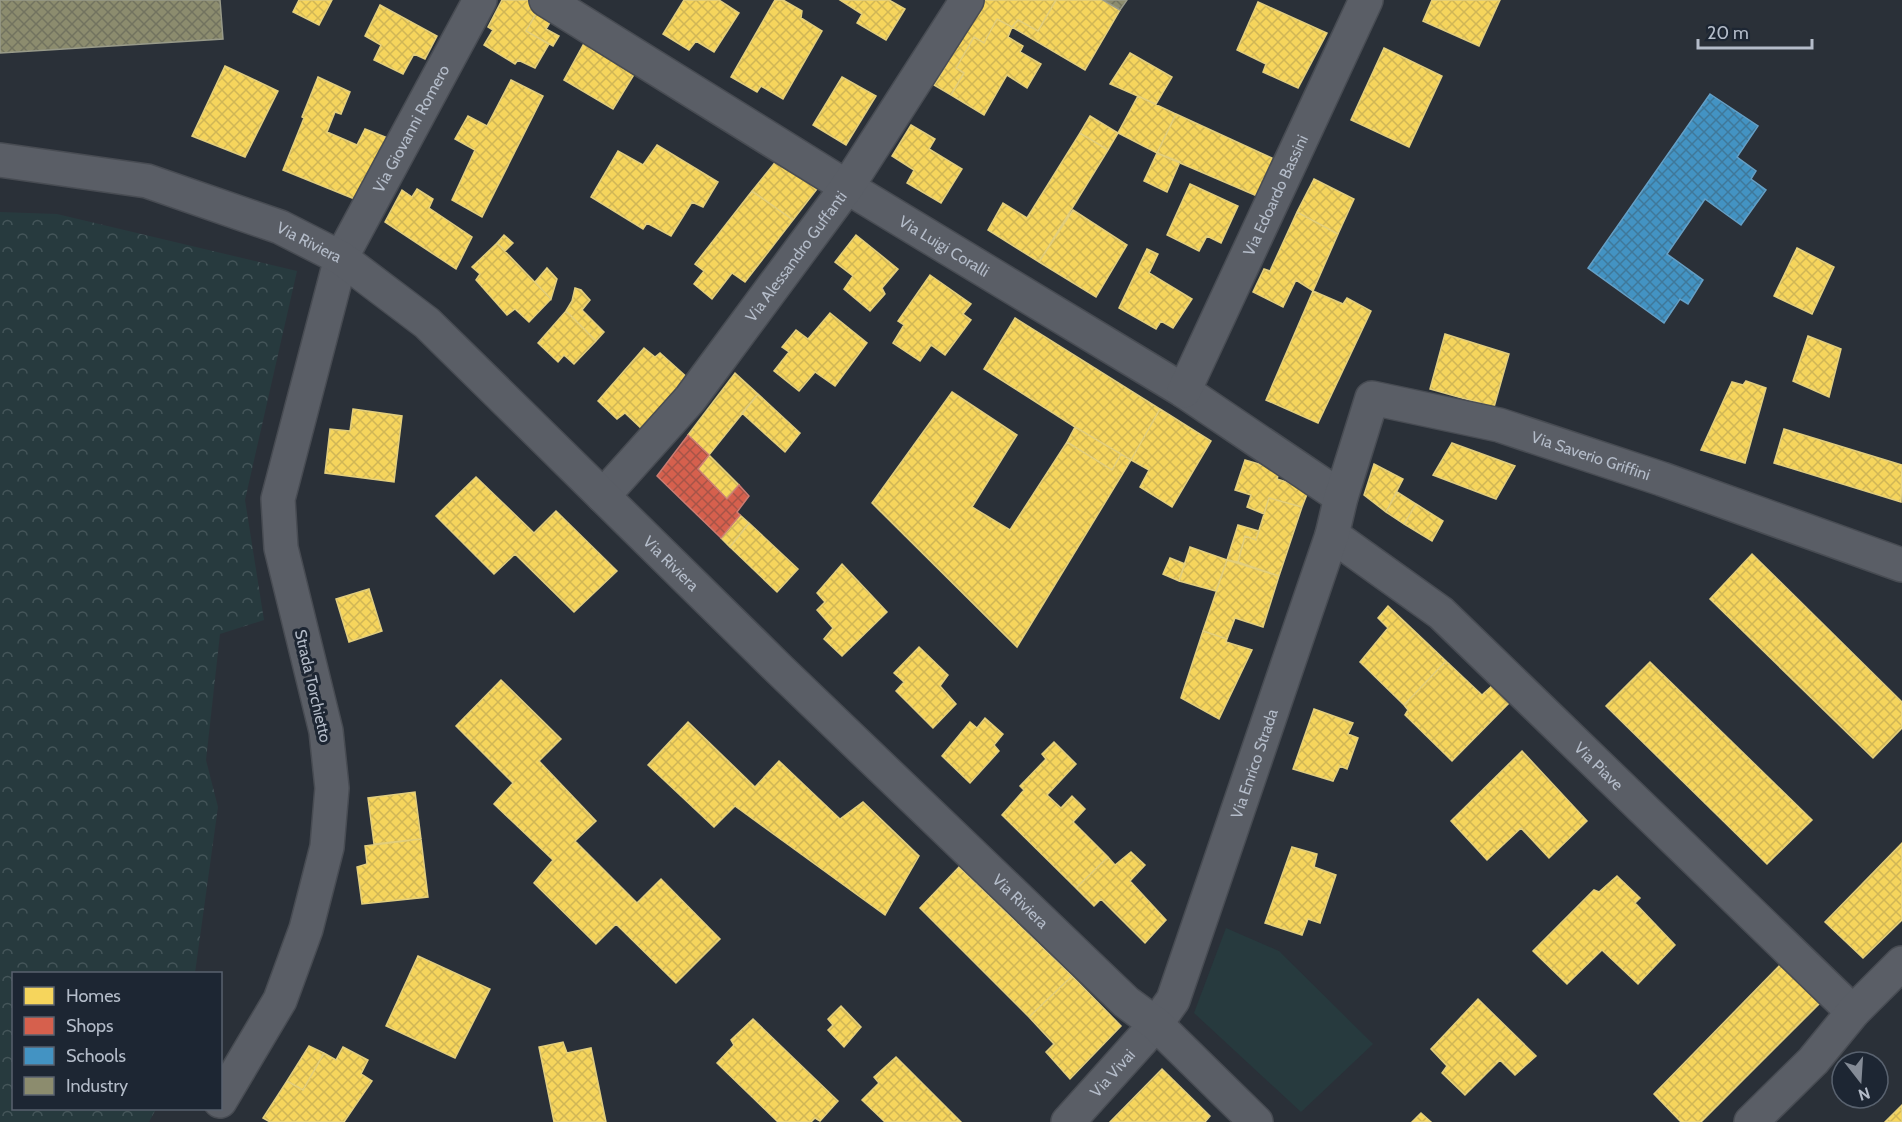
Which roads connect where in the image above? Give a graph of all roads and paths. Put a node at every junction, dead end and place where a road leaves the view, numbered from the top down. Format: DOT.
graph roads {
  1 [pos="480,0"];
  2 [pos="546,0"];
  3 [pos="967,0"];
  4 [pos="1366,0"];
  5 [pos="0,160"];
  6 [pos="847,187"];
  7 [pos="341,258"];
  8 [pos="1184,390"];
  9 [pos="603,496"];
  10 [pos="1341,497"];
  11 [pos="1332,535"];
  12 [pos="1902,565"];
  13 [pos="1902,963"];
  14 [pos="1853,1012"];
  15 [pos="1156,1024"];
  16 [pos="222,1098"];
  17 [pos="1068,1122"];
  18 [pos="1256,1122"];
  19 [pos="1751,1122"];
  1 -- 7 [label="street, Via Giovanni Romero"];
  2 -- 6 [label="street, Via Luigi Coralli"];
  3 -- 6 [label="street, Via Alessandro Guffanti"];
  4 -- 8 [label="street, Via Edoardo Bassini"];
  5 -- 7 [label="street, Via Riviera"];
  6 -- 8 [label="street, Via Luigi Coralli"];
  6 -- 9 [label="street, Via Alessandro Guffanti"];
  7 -- 9 [label="street, Via Riviera"];
  7 -- 16 [label="street, Strada Torchietto"];
  8 -- 10 [label="street, Via Luigi Coralli"];
  9 -- 15 [label="street, Via Riviera"];
  10 -- 11 [label="street, Via Enrico Strada"];
  10 -- 12 [label="street, Via Saverio Griffini"];
  11 -- 14 [label="street, Via Piave"];
  11 -- 15 [label="street, Via Enrico Strada"];
  13 -- 14 [label="street"];
  14 -- 19 [label="street"];
  15 -- 17 [label="street, Via Vivai"];
  15 -- 18 [label="street, Via Riviera"];
}
